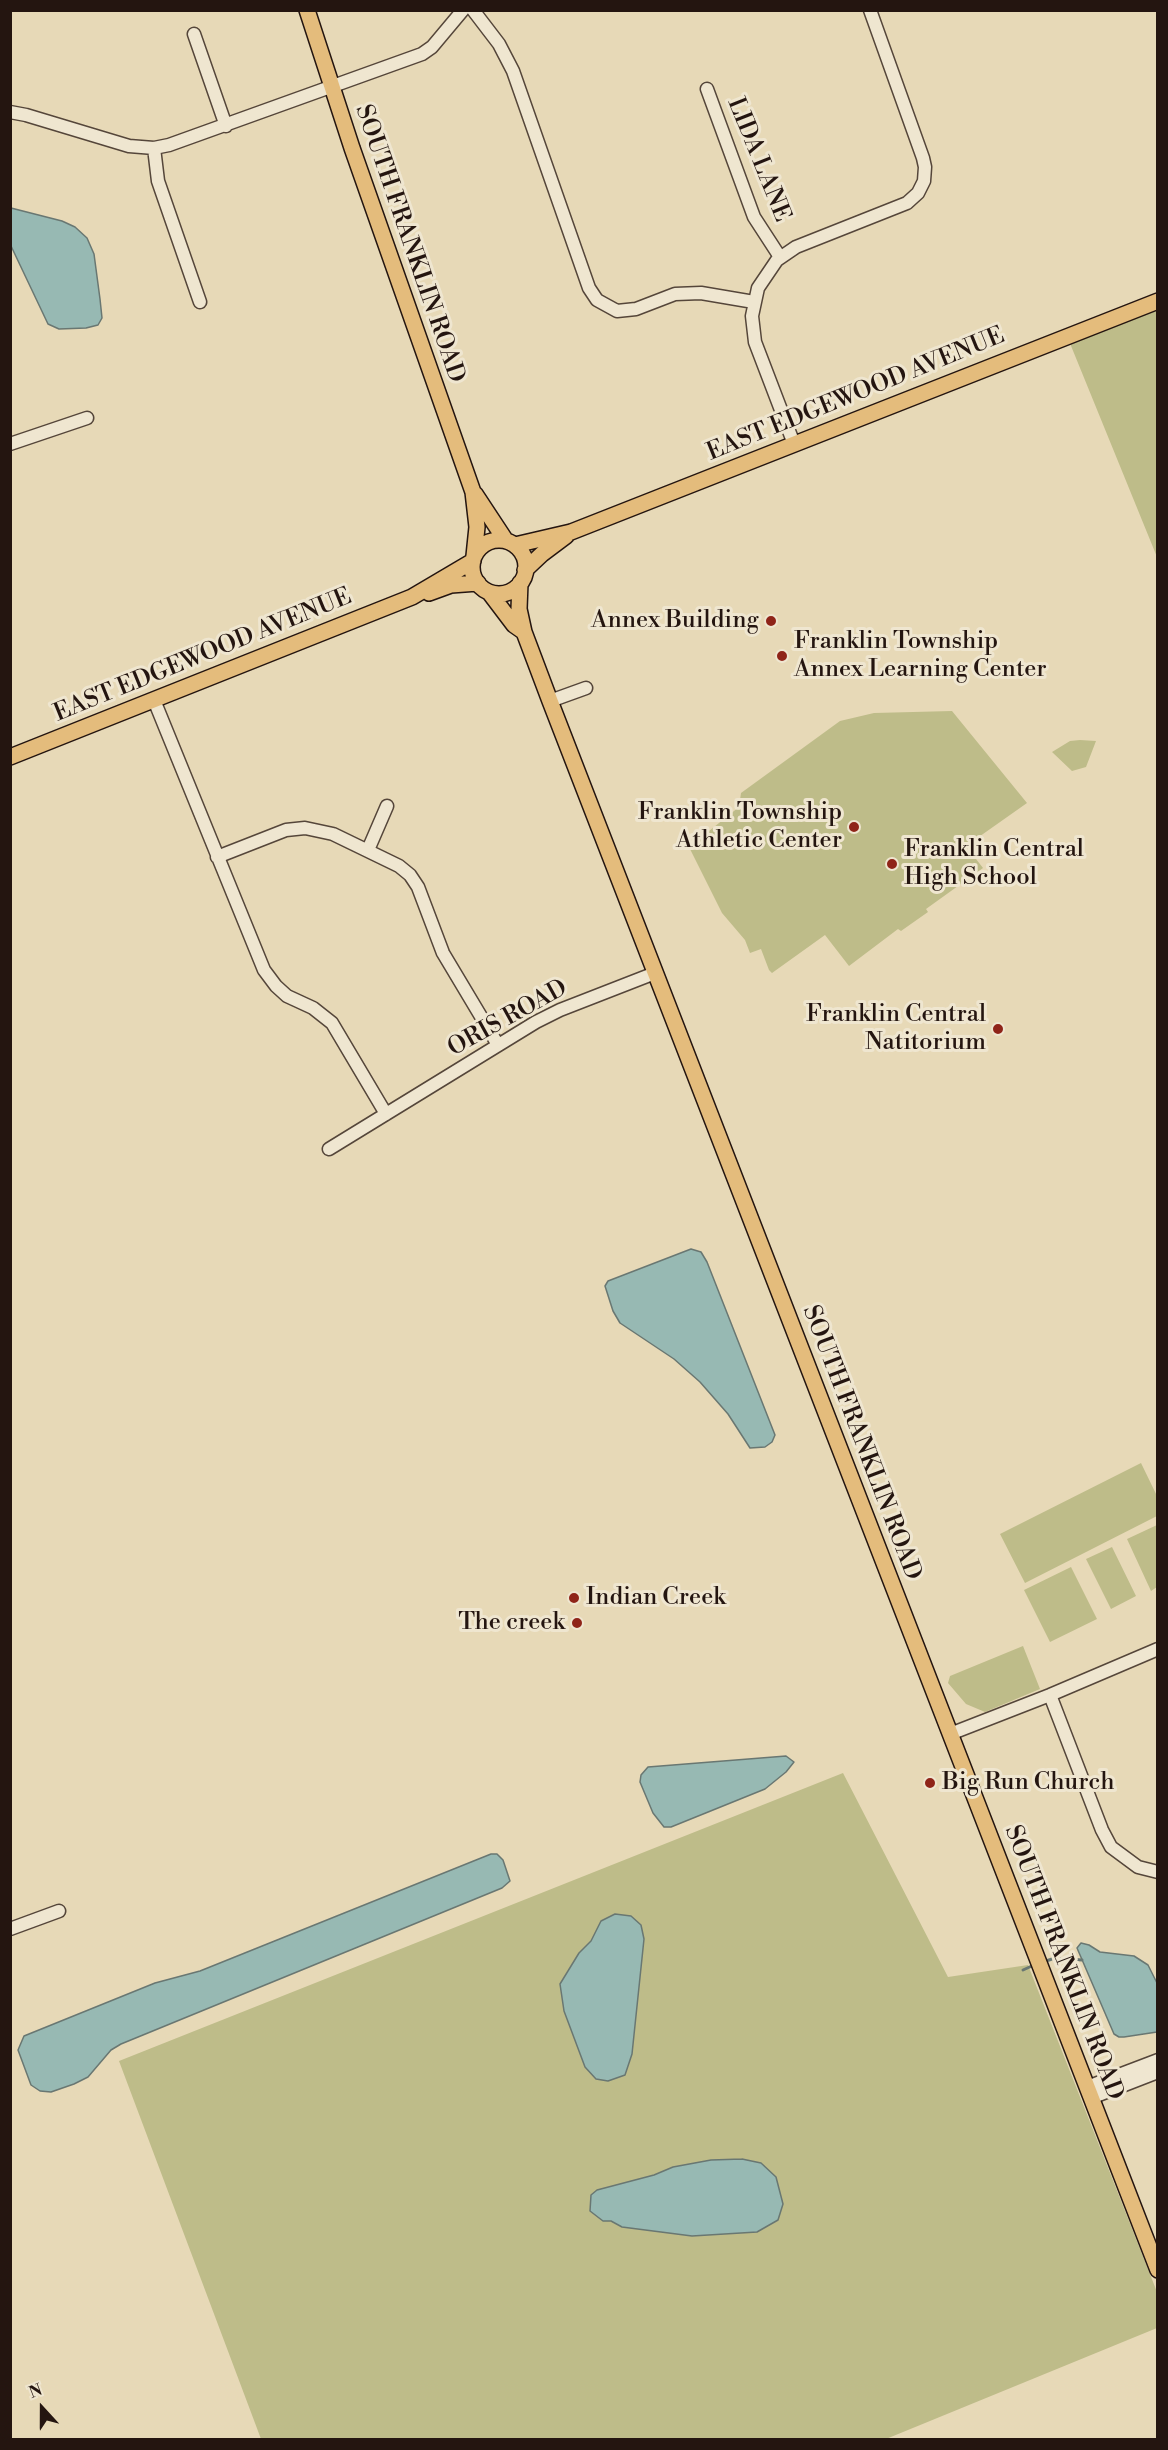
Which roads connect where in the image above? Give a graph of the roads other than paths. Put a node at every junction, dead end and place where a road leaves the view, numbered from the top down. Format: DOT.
graph roads {
  1 [pos="306,10"];
  2 [pos="463,10"];
  3 [pos="473,10"];
  4 [pos="870,10"];
  5 [pos="194,34"];
  6 [pos="332,88"];
  7 [pos="707,89"];
  8 [pos="10,112"];
  9 [pos="226,126"];
  10 [pos="154,148"];
  11 [pos="780,257"];
  12 [pos="1158,301"];
  13 [pos="200,302"];
  14 [pos="754,302"];
  15 [pos="87,418"];
  16 [pos="10,444"];
  17 [pos="794,444"];
  18 [pos="473,492"];
  19 [pos="571,532"];
  20 [pos="510,543"];
  21 [pos="474,558"];
  22 [pos="522,577"];
  23 [pos="484,587"];
  24 [pos="412,597"];
  25 [pos="524,632"];
  26 [pos="586,688"];
  27 [pos="154,700"];
  28 [pos="550,701"];
  29 [pos="10,757"];
  30 [pos="387,806"];
  31 [pos="368,850"];
  32 [pos="217,857"];
  33 [pos="655,973"];
  34 [pos="498,1045"];
  35 [pos="386,1114"];
  36 [pos="329,1149"];
  37 [pos="1158,1649"];
  38 [pos="1050,1695"];
  39 [pos="950,1734"];
  40 [pos="1158,1872"];
  41 [pos="59,1911"];
  42 [pos="10,1929"];
  43 [pos="1158,2060"];
  44 [pos="1158,2072"];
  45 [pos="1089,2093"];
  46 [pos="1158,2270"];
  1 -- 6 [label="main road, SOUTH FRANKLIN ROAD"];
  2 -- 6 [label="street"];
  3 -- 14 [label="street"];
  4 -- 11 [label="street"];
  5 -- 9 [label="street"];
  6 -- 9 [label="street"];
  6 -- 18 [label="main road, SOUTH FRANKLIN ROAD"];
  7 -- 11 [label="street, LIDA LANE"];
  8 -- 10 [label="street"];
  9 -- 10 [label="street"];
  10 -- 13 [label="street"];
  11 -- 14 [label="street, LIDA LANE"];
  12 -- 17 [label="main road, EAST EDGEWOOD AVENUE"];
  14 -- 17 [label="street, LIDA LANE"];
  15 -- 16 [label="street"];
  17 -- 19 [label="main road, EAST EDGEWOOD AVENUE"];
  18 -- 20 [label="main road, SOUTH FRANKLIN ROAD"];
  18 -- 21 [label="main road, SOUTH FRANKLIN ROAD"];
  19 -- 20 [label="main road"];
  19 -- 22 [label="main road"];
  20 -- 21 [label="main road"];
  20 -- 22 [label="main road"];
  21 -- 23 [label="main road"];
  21 -- 24 [label="main road"];
  22 -- 23 [label="main road"];
  22 -- 25 [label="main road, SOUTH FRANKLIN ROAD"];
  23 -- 24 [label="main road"];
  23 -- 25 [label="main road, SOUTH FRANKLIN ROAD"];
  24 -- 27 [label="main road, EAST EDGEWOOD AVENUE"];
  25 -- 28 [label="main road, SOUTH FRANKLIN ROAD"];
  26 -- 28 [label="street"];
  27 -- 29 [label="main road, EAST EDGEWOOD AVENUE"];
  27 -- 32 [label="street"];
  28 -- 33 [label="main road, SOUTH FRANKLIN ROAD"];
  30 -- 31 [label="street"];
  31 -- 32 [label="street"];
  31 -- 34 [label="street"];
  32 -- 35 [label="street"];
  33 -- 34 [label="street, ORIS ROAD"];
  33 -- 39 [label="main road, SOUTH FRANKLIN ROAD"];
  34 -- 35 [label="street, ORIS ROAD"];
  35 -- 36 [label="street, ORIS ROAD"];
  37 -- 38 [label="street"];
  38 -- 39 [label="street"];
  38 -- 40 [label="street"];
  39 -- 45 [label="main road, SOUTH FRANKLIN ROAD"];
  41 -- 42 [label="street"];
  43 -- 45 [label="street"];
  44 -- 45 [label="street"];
  45 -- 46 [label="main road, SOUTH FRANKLIN ROAD"];
}
